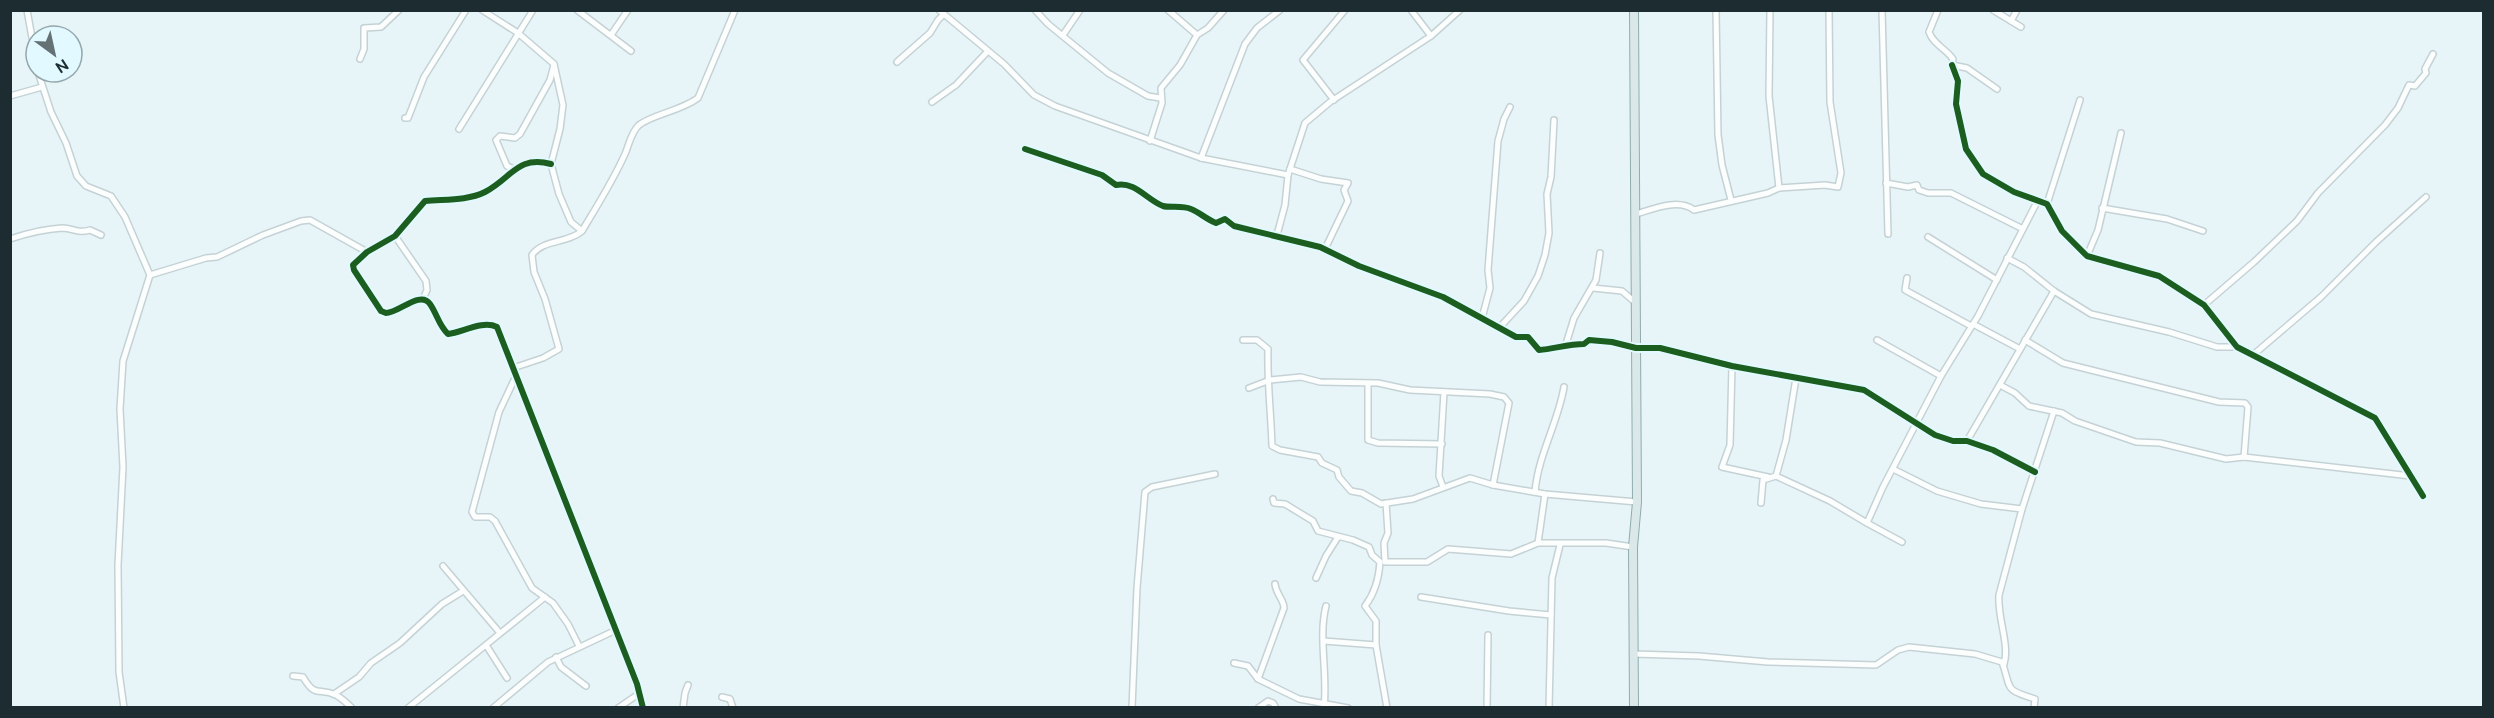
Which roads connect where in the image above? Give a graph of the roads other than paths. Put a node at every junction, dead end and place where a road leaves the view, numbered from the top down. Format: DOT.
graph roads {
  1 [pos="399,10"];
  2 [pos="466,10"];
  3 [pos="482,10"];
  4 [pos="533,10"];
  5 [pos="577,10"];
  6 [pos="628,10"];
  7 [pos="735,10"];
  8 [pos="1035,10"];
  9 [pos="1080,10"];
  10 [pos="1168,10"];
  11 [pos="1224,10"];
  12 [pos="1280,10"];
  13 [pos="1345,10"];
  14 [pos="1411,10"];
  15 [pos="1460,10"];
  16 [pos="1634,10"];
  17 [pos="1716,10"];
  18 [pos="1770,10"];
  19 [pos="1829,10"];
  20 [pos="1881,10"];
  21 [pos="1938,10"];
  22 [pos="1993,10"];
  23 [pos="2017,10"];
  24 [pos="941,13"];
  25 [pos="2010,21"];
  26 [pos="2021,27"];
  27 [pos="518,33"];
  28 [pos="611,35"];
  29 [pos="1063,35"];
  30 [pos="1197,36"];
  31 [pos="1431,36"];
  32 [pos="631,51"];
  33 [pos="988,51"];
  34 [pos="2433,54"];
  35 [pos="360,59"];
  36 [pos="897,62"];
  37 [pos="554,64"];
  38 [pos="1952,64"];
  39 [pos="41,84"];
  40 [pos="42,87"];
  41 [pos="1997,89"];
  42 [pos="10,96"];
  43 [pos="1160,98"];
  44 [pos="2080,99"];
  45 [pos="1334,100"];
  46 [pos="932,102"];
  47 [pos="1510,107"];
  48 [pos="405,118"];
  49 [pos="1554,120"];
  50 [pos="459,129"];
  51 [pos="2121,133"];
  52 [pos="1150,141"];
  53 [pos="1025,149"];
  54 [pos="1201,158"];
  55 [pos="551,164"];
  56 [pos="516,170"];
  57 [pos="1289,172"];
  58 [pos="1886,183"];
  59 [pos="1779,188"];
  60 [pos="2426,197"];
  61 [pos="1731,200"];
  62 [pos="2037,202"];
  63 [pos="2047,204"];
  64 [pos="2102,208"];
  65 [pos="1636,214"];
  66 [pos="2023,229"];
  67 [pos="582,231"];
  68 [pos="2203,231"];
  69 [pos="1888,234"];
  70 [pos="101,235"];
  71 [pos="1277,235"];
  72 [pos="395,236"];
  73 [pos="1928,237"];
  74 [pos="10,239"];
  75 [pos="1326,249"];
  76 [pos="367,252"];
  77 [pos="1600,253"];
  78 [pos="2086,256"];
  79 [pos="2007,258"];
  80 [pos="150,275"];
  81 [pos="1907,278"];
  82 [pos="1997,280"];
  83 [pos="1593,288"];
  84 [pos="2054,291"];
  85 [pos="423,299"];
  86 [pos="1635,303"];
  87 [pos="2204,305"];
  88 [pos="1482,318"];
  89 [pos="1972,325"];
  90 [pos="1500,327"];
  91 [pos="1243,340"];
  92 [pos="1877,340"];
  93 [pos="2025,340"];
  94 [pos="1566,344"];
  95 [pos="1636,348"];
  96 [pos="2237,348"];
  97 [pos="2020,349"];
  98 [pos="2253,355"];
  99 [pos="1732,366"];
  100 [pos="513,368"];
  101 [pos="516,376"];
  102 [pos="1941,376"];
  103 [pos="1796,378"];
  104 [pos="1270,380"];
  105 [pos="1368,384"];
  106 [pos="2000,385"];
  107 [pos="1564,387"];
  108 [pos="1249,388"];
  109 [pos="1444,392"];
  110 [pos="2054,411"];
  111 [pos="1917,422"];
  112 [pos="1967,441"];
  113 [pos="1442,444"];
  114 [pos="2244,457"];
  115 [pos="1893,469"];
  116 [pos="2035,472"];
  117 [pos="1215,474"];
  118 [pos="1776,476"];
  119 [pos="2411,476"];
  120 [pos="1768,477"];
  121 [pos="1493,485"];
  122 [pos="1443,487"];
  123 [pos="1535,492"];
  124 [pos="1545,494"];
  125 [pos="2423,496"];
  126 [pos="1273,499"];
  127 [pos="1637,502"];
  128 [pos="1386,503"];
  129 [pos="1761,503"];
  130 [pos="2022,508"];
  131 [pos="1868,523"];
  132 [pos="1338,537"];
  133 [pos="1902,542"];
  134 [pos="1538,543"];
  135 [pos="1560,545"];
  136 [pos="1633,547"];
  137 [pos="1383,562"];
  138 [pos="444,566"];
  139 [pos="1316,578"];
  140 [pos="1275,584"];
  141 [pos="463,591"];
  142 [pos="545,597"];
  143 [pos="1421,597"];
  144 [pos="1326,606"];
  145 [pos="1551,615"];
  146 [pos="616,630"];
  147 [pos="500,633"];
  148 [pos="1488,635"];
  149 [pos="1324,641"];
  150 [pos="486,645"];
  151 [pos="1376,645"];
  152 [pos="579,646"];
  153 [pos="1634,654"];
  154 [pos="556,657"];
  155 [pos="1234,663"];
  156 [pos="2004,664"];
  157 [pos="293,676"];
  158 [pos="507,678"];
  159 [pos="1258,679"];
  160 [pos="688,685"];
  161 [pos="586,686"];
  162 [pos="640,693"];
  163 [pos="334,694"];
  164 [pos="722,697"];
  165 [pos="410,706"];
  166 [pos="1324,706"];
  167 [pos="124,708"];
  168 [pos="352,708"];
  169 [pos="418,708"];
  170 [pos="493,708"];
  171 [pos="618,708"];
  172 [pos="643,708"];
  173 [pos="683,708"];
  174 [pos="734,708"];
  175 [pos="1132,708"];
  176 [pos="1258,708"];
  177 [pos="1276,708"];
  178 [pos="1348,708"];
  179 [pos="1387,708"];
  180 [pos="1487,708"];
  181 [pos="1549,708"];
  182 [pos="1634,708"];
  183 [pos="2034,708"];
  1 -- 35 [label="street"];
  2 -- 48 [label="street"];
  3 -- 27 [label="street"];
  4 -- 27 [label="street"];
  5 -- 28 [label="street"];
  6 -- 28 [label="street"];
  7 -- 67 [label="street"];
  8 -- 29 [label="street"];
  9 -- 29 [label="street"];
  10 -- 30 [label="street"];
  11 -- 30 [label="street"];
  12 -- 54 [label="street"];
  13 -- 45 [label="street"];
  14 -- 31 [label="street"];
  15 -- 31 [label="street"];
  16 -- 65 [label="main road"];
  17 -- 61 [label="street"];
  18 -- 59 [label="street"];
  19 -- 59 [label="street"];
  20 -- 58 [label="street"];
  21 -- 38 [label="street"];
  22 -- 25 [label="street"];
  23 -- 25 [label="street"];
  24 -- 33 [label="street"];
  24 -- 36 [label="street"];
  25 -- 26 [label="street"];
  27 -- 37 [label="street"];
  27 -- 50 [label="street"];
  28 -- 32 [label="street"];
  29 -- 43 [label="street"];
  30 -- 43 [label="street"];
  31 -- 45 [label="street"];
  33 -- 46 [label="street"];
  33 -- 52 [label="street"];
  34 -- 87 [label="street"];
  37 -- 55 [label="street"];
  37 -- 56 [label="street"];
  38 -- 41 [label="street"];
  38 -- 62 [label="street"];
  39 -- 40 [label="street"];
  40 -- 42 [label="street"];
  40 -- 80 [label="street"];
  43 -- 52 [label="street"];
  44 -- 63 [label="street"];
  45 -- 57 [label="street"];
  47 -- 88 [label="street"];
  49 -- 90 [label="street"];
  51 -- 64 [label="street"];
  52 -- 54 [label="street"];
  53 -- 71 [label="street"];
  54 -- 57 [label="street"];
  55 -- 56 [label="street"];
  55 -- 67 [label="street"];
  56 -- 72 [label="street"];
  57 -- 71 [label="street"];
  57 -- 75 [label="street"];
  58 -- 66 [label="street"];
  58 -- 69 [label="street"];
  59 -- 61 [label="street"];
  60 -- 98 [label="street"];
  61 -- 65 [label="street"];
  62 -- 63 [label="street"];
  62 -- 66 [label="street"];
  63 -- 78 [label="street"];
  64 -- 68 [label="street"];
  64 -- 78 [label="street"];
  65 -- 86 [label="main road"];
  66 -- 79 [label="street"];
  67 -- 100 [label="street"];
  70 -- 74 [label="street"];
  71 -- 75 [label="street"];
  72 -- 76 [label="street"];
  72 -- 85 [label="street"];
  73 -- 82 [label="street"];
  75 -- 88 [label="street"];
  76 -- 80 [label="street"];
  76 -- 85 [label="street"];
  77 -- 83 [label="street"];
  78 -- 87 [label="street"];
  79 -- 82 [label="street"];
  79 -- 84 [label="street"];
  80 -- 167 [label="street"];
  81 -- 89 [label="street"];
  82 -- 89 [label="street"];
  83 -- 86 [label="street"];
  83 -- 94 [label="street"];
  84 -- 93 [label="street"];
  84 -- 96 [label="street"];
  85 -- 100 [label="street"];
  86 -- 95 [label="main road"];
  87 -- 96 [label="street"];
  88 -- 90 [label="street"];
  89 -- 97 [label="street"];
  89 -- 102 [label="street"];
  90 -- 94 [label="street"];
  91 -- 104 [label="street"];
  92 -- 102 [label="street"];
  93 -- 97 [label="street"];
  93 -- 114 [label="street"];
  94 -- 95 [label="street"];
  95 -- 99 [label="street"];
  95 -- 127 [label="main road"];
  96 -- 98 [label="street"];
  97 -- 106 [label="street"];
  98 -- 119 [label="street"];
  99 -- 103 [label="street"];
  99 -- 120 [label="street"];
  100 -- 101 [label="street"];
  101 -- 142 [label="street"];
  101 -- 146 [label="street"];
  102 -- 111 [label="street"];
  103 -- 111 [label="street"];
  103 -- 118 [label="street"];
  104 -- 105 [label="street"];
  104 -- 108 [label="street"];
  104 -- 128 [label="street"];
  105 -- 109 [label="street"];
  105 -- 113 [label="street"];
  106 -- 110 [label="street"];
  106 -- 112 [label="street"];
  107 -- 123 [label="street"];
  109 -- 113 [label="street"];
  109 -- 121 [label="street"];
  110 -- 114 [label="street"];
  110 -- 116 [label="street"];
  111 -- 112 [label="street"];
  111 -- 115 [label="street"];
  112 -- 116 [label="street"];
  113 -- 122 [label="street"];
  114 -- 119 [label="street"];
  115 -- 130 [label="street"];
  115 -- 131 [label="street"];
  116 -- 130 [label="street"];
  117 -- 175 [label="street"];
  118 -- 120 [label="street"];
  118 -- 131 [label="street"];
  119 -- 125 [label="street"];
  120 -- 129 [label="street"];
  121 -- 122 [label="street"];
  121 -- 123 [label="street"];
  122 -- 128 [label="street"];
  123 -- 124 [label="street"];
  124 -- 127 [label="street"];
  124 -- 134 [label="street"];
  126 -- 132 [label="street"];
  127 -- 136 [label="main road"];
  128 -- 137 [label="street"];
  130 -- 156 [label="street"];
  131 -- 133 [label="street"];
  132 -- 137 [label="street"];
  132 -- 139 [label="street"];
  134 -- 135 [label="street"];
  134 -- 137 [label="street"];
  135 -- 136 [label="street"];
  135 -- 145 [label="street"];
  136 -- 153 [label="main road"];
  137 -- 151 [label="street"];
  138 -- 141 [label="street"];
  140 -- 159 [label="street"];
  141 -- 147 [label="street"];
  141 -- 163 [label="street"];
  142 -- 147 [label="street"];
  142 -- 152 [label="street"];
  143 -- 145 [label="street"];
  144 -- 149 [label="street"];
  145 -- 181 [label="street"];
  146 -- 152 [label="street"];
  146 -- 162 [label="street"];
  147 -- 150 [label="street"];
  148 -- 180 [label="street"];
  149 -- 151 [label="street"];
  149 -- 166 [label="street"];
  150 -- 158 [label="street"];
  150 -- 165 [label="street"];
  151 -- 179 [label="street"];
  152 -- 154 [label="street"];
  153 -- 156 [label="street"];
  153 -- 182 [label="main road"];
  154 -- 161 [label="street"];
  154 -- 170 [label="street"];
  155 -- 159 [label="street"];
  156 -- 183 [label="street"];
  157 -- 163 [label="street"];
  159 -- 166 [label="street"];
  160 -- 173 [label="street"];
  162 -- 171 [label="street"];
  162 -- 172 [label="street"];
  163 -- 168 [label="street"];
  164 -- 174 [label="street"];
  165 -- 169 [label="street"];
  166 -- 178 [label="street"];
  176 -- 177 [label="street"];
}
